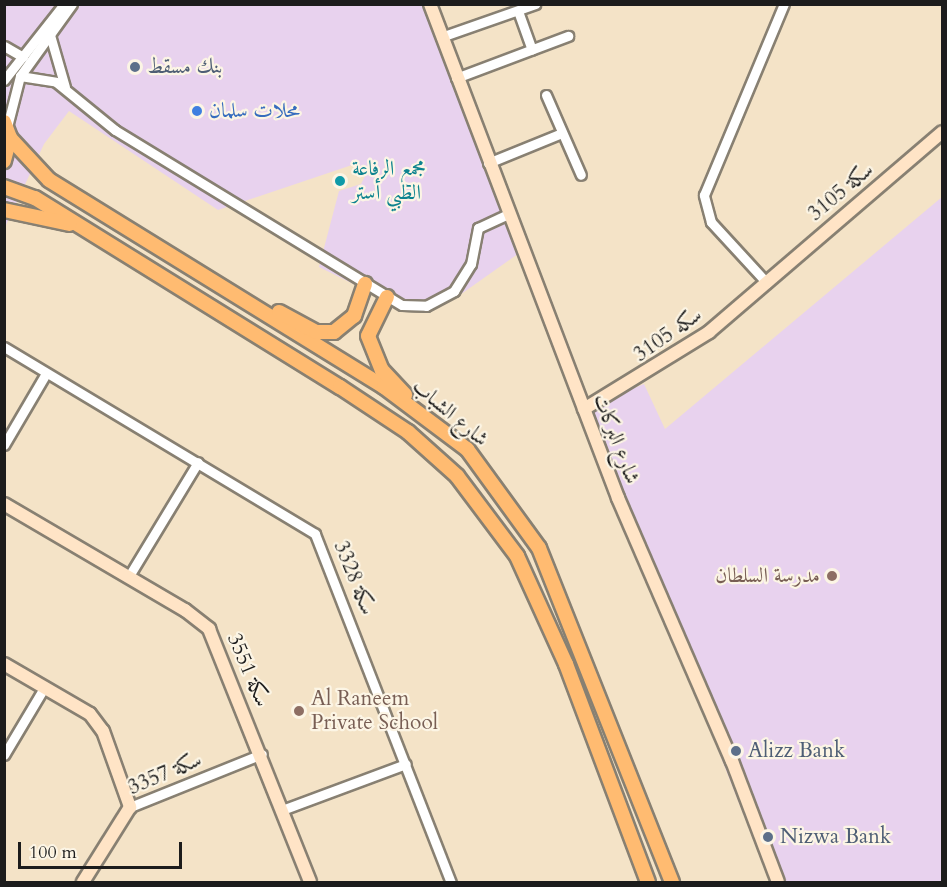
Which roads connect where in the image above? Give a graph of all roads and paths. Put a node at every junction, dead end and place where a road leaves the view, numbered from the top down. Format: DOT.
graph roads {
  1 [pos="64,4"];
  2 [pos="72,4"];
  3 [pos="430,4"];
  4 [pos="535,4"];
  5 [pos="784,4"];
  6 [pos="518,11"];
  7 [pos="50,35"];
  8 [pos="568,36"];
  9 [pos="441,37"];
  10 [pos="4,46"];
  11 [pos="532,50"];
  12 [pos="23,57"];
  13 [pos="20,76"];
  14 [pos="456,78"];
  15 [pos="4,80"];
  16 [pos="65,89"];
  17 [pos="546,95"];
  18 [pos="7,129"];
  19 [pos="942,132"];
  20 [pos="562,133"];
  21 [pos="4,162"];
  22 [pos="488,163"];
  23 [pos="581,176"];
  24 [pos="4,187"];
  25 [pos="4,210"];
  26 [pos="508,214"];
  27 [pos="83,227"];
  28 [pos="766,283"];
  29 [pos="217,284"];
  30 [pos="365,284"];
  31 [pos="387,297"];
  32 [pos="4,347"];
  33 [pos="45,375"];
  34 [pos="584,409"];
  35 [pos="419,410"];
  36 [pos="4,445"];
  37 [pos="198,462"];
  38 [pos="4,504"];
  39 [pos="129,576"];
  40 [pos="4,664"];
  41 [pos="44,688"];
  42 [pos="262,754"];
  43 [pos="4,755"];
  44 [pos="406,764"];
  45 [pos="130,807"];
  46 [pos="282,810"];
  47 [pos="83,882"];
  48 [pos="310,882"];
  49 [pos="451,882"];
  50 [pos="648,882"];
  51 [pos="672,882"];
  52 [pos="778,882"];
  1 -- 12 [label="street"];
  2 -- 7 [label="street"];
  3 -- 9 [label="street, شارع البركات"];
  4 -- 6 [label="street"];
  5 -- 28 [label="street"];
  6 -- 9 [label="street"];
  6 -- 11 [label="street"];
  7 -- 13 [label="street"];
  7 -- 16 [label="street"];
  8 -- 11 [label="street"];
  9 -- 14 [label="street, شارع البركات"];
  10 -- 12 [label="street"];
  11 -- 14 [label="street"];
  12 -- 15 [label="street"];
  13 -- 16 [label="street"];
  13 -- 18 [label="street"];
  14 -- 22 [label="street, شارع البركات"];
  16 -- 30 [label="street"];
  17 -- 20 [label="street"];
  18 -- 21 [label="main road"];
  18 -- 29 [label="main road, شارع الشباب"];
  19 -- 28 [label="street, سكة 3105"];
  20 -- 22 [label="street"];
  20 -- 23 [label="street"];
  22 -- 26 [label="street, شارع البركات"];
  24 -- 27 [label="main road, شارع الشباب"];
  25 -- 27 [label="main road"];
  26 -- 31 [label="street"];
  26 -- 34 [label="street, شارع البركات"];
  27 -- 50 [label="main road, شارع الشباب"];
  28 -- 34 [label="street, سكه 3105"];
  29 -- 30 [label="main road"];
  29 -- 35 [label="main road, شارع الشباب"];
  30 -- 31 [label="street"];
  31 -- 35 [label="main road"];
  32 -- 33 [label="street, سكة 3328"];
  33 -- 36 [label="street"];
  33 -- 37 [label="street, سكة 3328"];
  34 -- 52 [label="street, شارع البركات"];
  35 -- 51 [label="main road, شارع الشباب"];
  37 -- 39 [label="street"];
  37 -- 44 [label="street, سكة 3328"];
  38 -- 39 [label="street, سكة 3551"];
  39 -- 42 [label="street, سكة 3551"];
  40 -- 41 [label="street"];
  41 -- 43 [label="street"];
  41 -- 45 [label="street"];
  42 -- 45 [label="street, سكة 3357"];
  42 -- 46 [label="street, سكة 3551"];
  44 -- 46 [label="street"];
  44 -- 49 [label="street, سكة 3328"];
  45 -- 47 [label="street, سكة 3357"];
  46 -- 48 [label="street, سكة 3551"];
}
